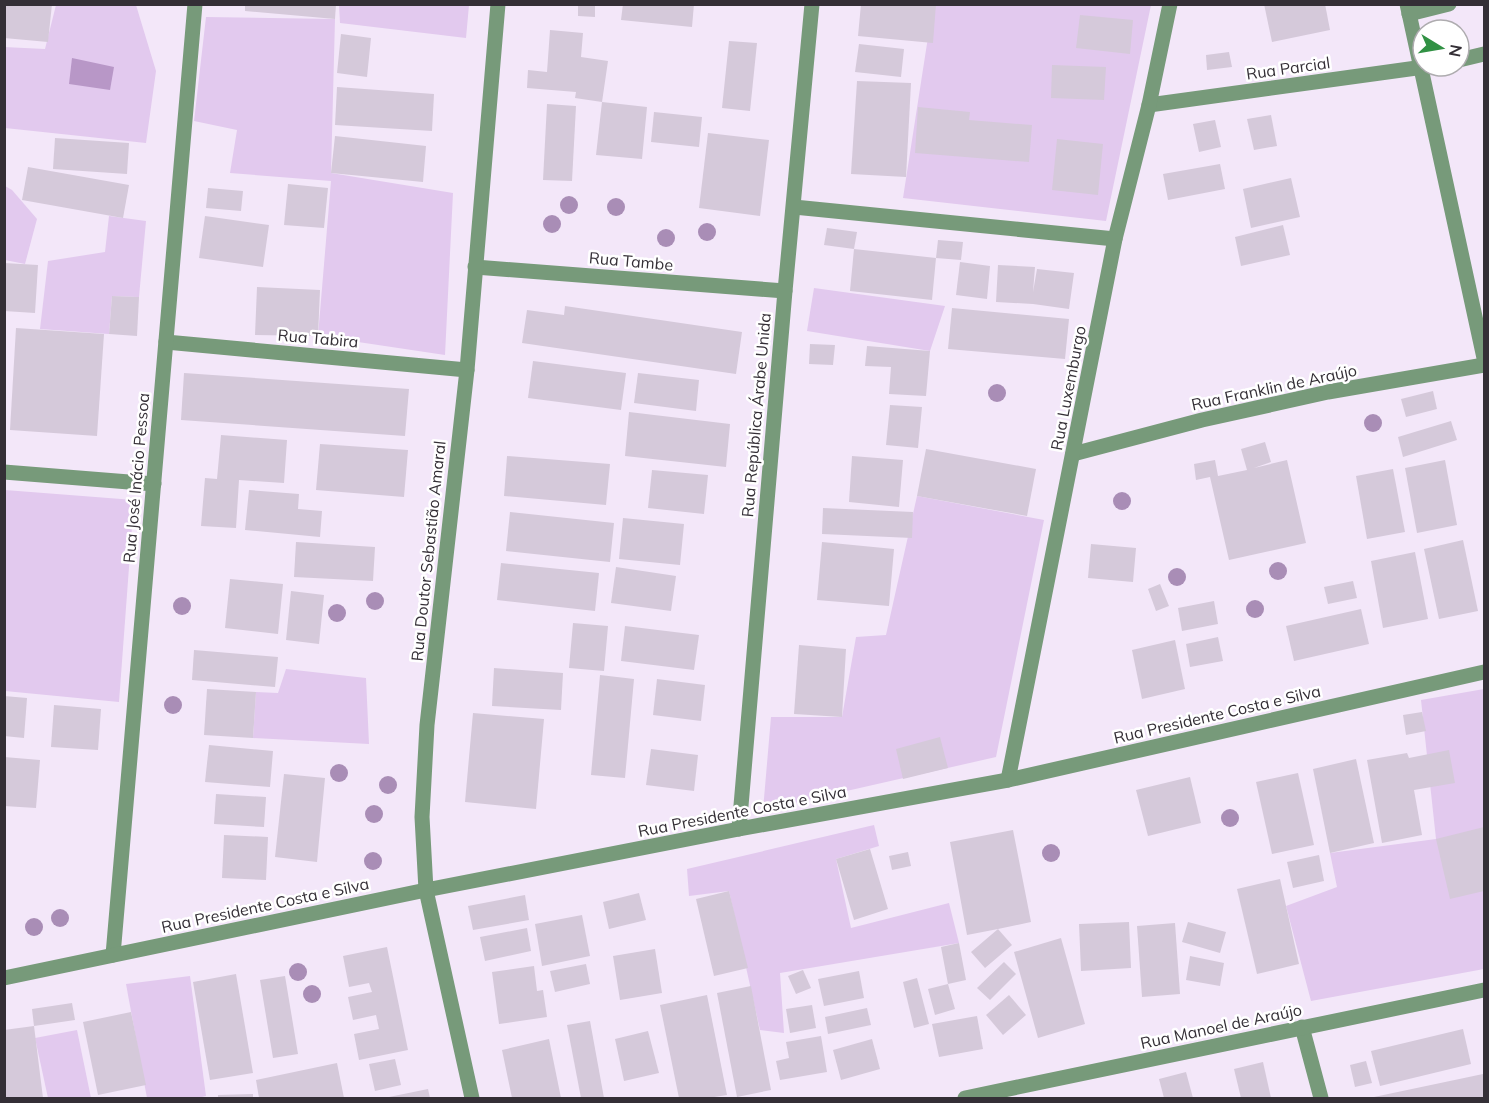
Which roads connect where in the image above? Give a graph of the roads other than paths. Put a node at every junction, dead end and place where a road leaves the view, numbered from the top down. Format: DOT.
graph roads {
  1 [pos="195,4"];
  2 [pos="498,4"];
  3 [pos="812,4"];
  4 [pos="1170,4"];
  5 [pos="1449,4"];
  6 [pos="1408,10"];
  7 [pos="1411,69"];
  8 [pos="1429,78"];
  9 [pos="1149,105"];
  10 [pos="794,207"];
  11 [pos="1115,239"];
  12 [pos="475,267"];
  13 [pos="785,291"];
  14 [pos="166,342"];
  15 [pos="1485,358"];
  16 [pos="1485,365"];
  17 [pos="467,370"];
  18 [pos="1073,454"];
  19 [pos="4,472"];
  20 [pos="154,484"];
  21 [pos="1485,672"];
  22 [pos="1008,780"];
  23 [pos="740,829"];
  24 [pos="426,890"];
  25 [pos="113,955"];
  26 [pos="4,978"];
  27 [pos="1485,990"];
  28 [pos="1302,1027"];
  29 [pos="472,1098"];
  30 [pos="965,1098"];
  31 [pos="1321,1098"];
  1 -- 14 [label="street, Rua José Inácio Pessoa"];
  2 -- 12 [label="street, Rua Doutor Sebastião Amaral"];
  3 -- 10 [label="street, Rua República Árabe Unida"];
  4 -- 9 [label="street, Rua Luxemburgo"];
  5 -- 6 [label="street"];
  7 -- 9 [label="street, Rua Parcial"];
  8 -- 15 [label="street"];
  9 -- 11 [label="street, Rua Luxemburgo"];
  10 -- 11 [label="street"];
  10 -- 13 [label="street, Rua República Árabe Unida"];
  11 -- 18 [label="street, Rua Luxemburgo"];
  12 -- 13 [label="street, Rua Tambe"];
  12 -- 17 [label="street, Rua Doutor Sebastião Amaral"];
  13 -- 23 [label="street, Rua República Árabe Unida"];
  14 -- 17 [label="street, Rua Tabira"];
  14 -- 20 [label="street, Rua José Inácio Pessoa"];
  16 -- 18 [label="street, Rua Franklin de Araújo"];
  17 -- 24 [label="street, Rua Doutor Sebastião Amaral"];
  18 -- 22 [label="street, Rua Luxemburgo"];
  19 -- 20 [label="street"];
  20 -- 25 [label="street, Rua José Inácio Pessoa"];
  21 -- 22 [label="street, Rua Presidente Costa e Silva"];
  22 -- 23 [label="street, Rua Presidente Costa e Silva"];
  23 -- 24 [label="street, Rua Presidente Costa e Silva"];
  24 -- 25 [label="street, Rua Presidente Costa e Silva"];
  24 -- 29 [label="street, Rua Doutor Sebastião Amaral"];
  25 -- 26 [label="street, Rua Presidente Costa e Silva"];
  27 -- 28 [label="street, Rua Manoel de Araújo"];
  28 -- 30 [label="street, Rua Manoel de Araújo"];
  28 -- 31 [label="street"];
}
